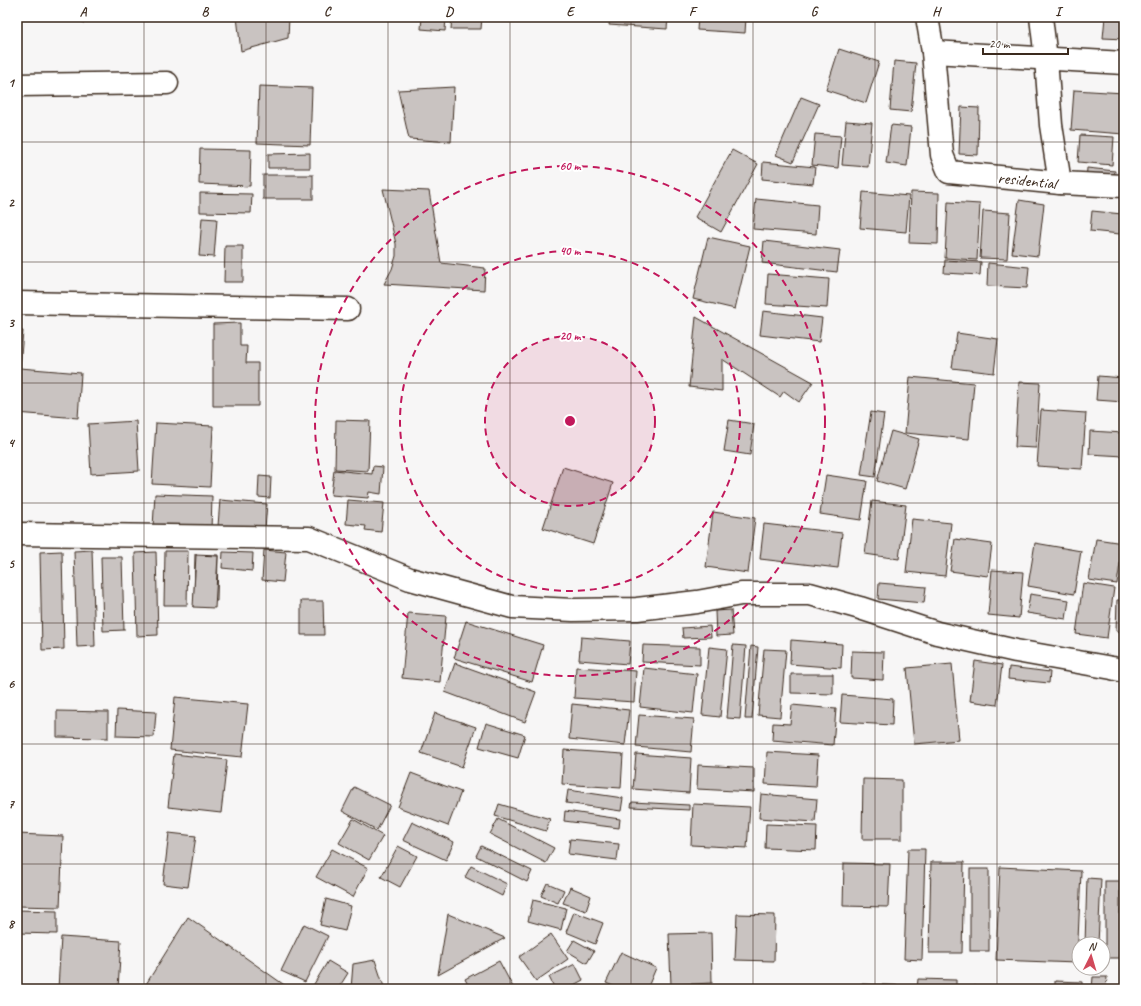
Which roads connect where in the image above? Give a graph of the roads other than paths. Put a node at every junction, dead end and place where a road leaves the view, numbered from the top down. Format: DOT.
graph roads {
  1 [pos="927,17"];
  2 [pos="1041,17"];
  3 [pos="933,52"];
  4 [pos="1046,59"];
  5 [pos="1124,63"];
  6 [pos="168,83"];
  7 [pos="17,85"];
  8 [pos="1060,183"];
  9 [pos="1124,186"];
  10 [pos="17,303"];
  11 [pos="348,309"];
  12 [pos="17,534"];
  13 [pos="1124,671"];
  1 -- 3 [label="street"];
  2 -- 4 [label="street"];
  3 -- 4 [label="street"];
  3 -- 8 [label="street, residential"];
  4 -- 5 [label="street"];
  4 -- 8 [label="street"];
  6 -- 7 [label="street"];
  8 -- 9 [label="street, residential"];
  10 -- 11 [label="street"];
  12 -- 13 [label="street"];
}
